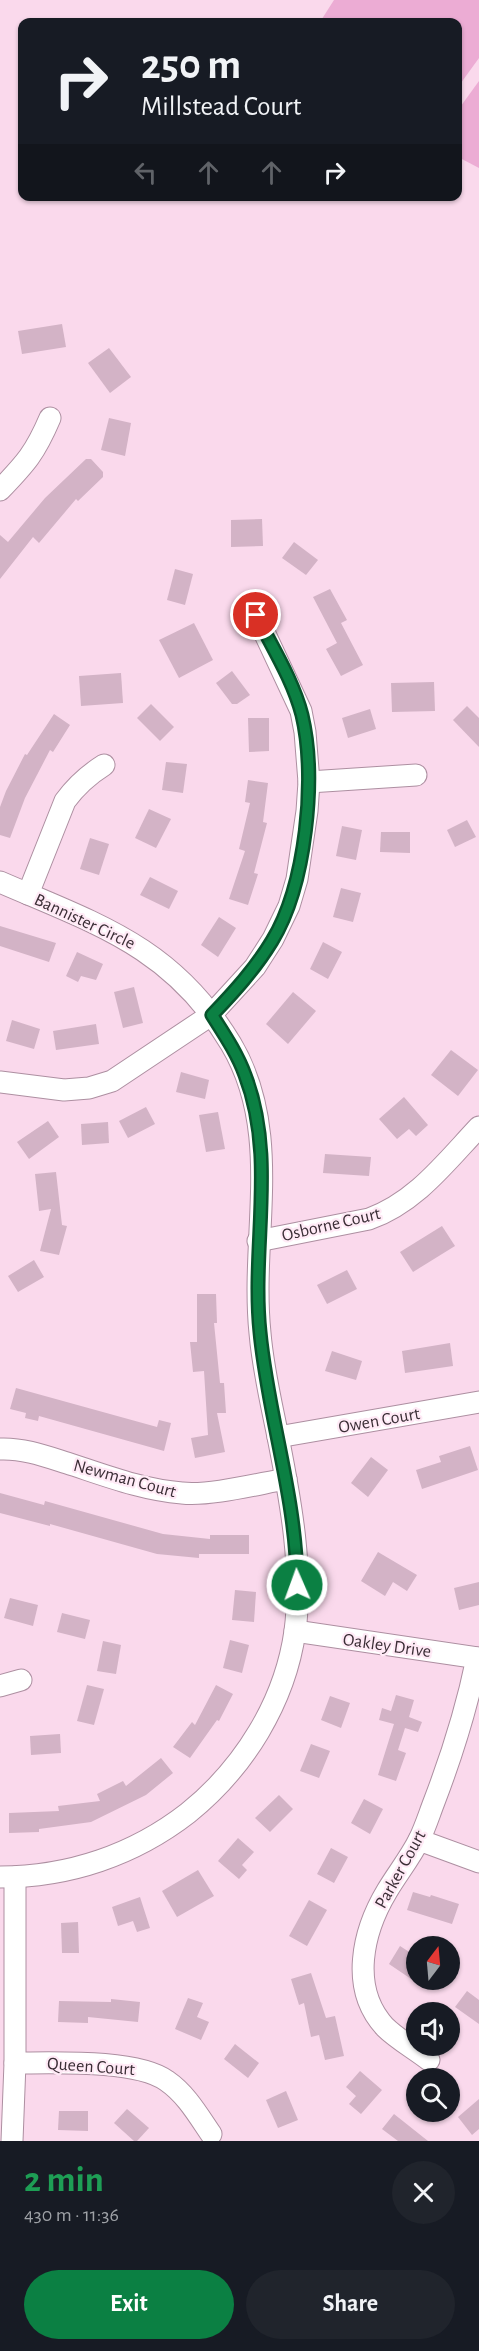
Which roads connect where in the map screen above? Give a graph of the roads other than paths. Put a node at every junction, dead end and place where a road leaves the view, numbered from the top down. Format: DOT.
graph roads {
  1 [pos="50,418"];
  2 [pos="0,490"];
  3 [pos="256,615"];
  4 [pos="104,765"];
  5 [pos="416,775"];
  6 [pos="309,782"];
  7 [pos="0,882"];
  8 [pos="28,894"];
  9 [pos="212,1015"];
  10 [pos="1,1087"];
  11 [pos="479,1127"];
  12 [pos="258,1241"];
  13 [pos="479,1402"];
  14 [pos="278,1437"];
  15 [pos="0,1449"];
  16 [pos="286,1479"];
  17 [pos="295,1631"];
  18 [pos="478,1658"];
  19 [pos="21,1680"];
  20 [pos="0,1686"];
  21 [pos="419,1840"];
  22 [pos="479,1863"];
  23 [pos="8,1877"];
  24 [pos="429,2060"];
  25 [pos="15,2063"];
  26 [pos="211,2134"];
  27 [pos="12,2141"];
  1 -- 2 [label="street"];
  3 -- 6 [label="street"];
  4 -- 8 [label="street"];
  5 -- 6 [label="street"];
  6 -- 9 [label="street"];
  7 -- 8 [label="street, Bannister Circle"];
  8 -- 9 [label="street, Bannister Circle"];
  9 -- 10 [label="street"];
  9 -- 12 [label="street, Bannister Circle"];
  11 -- 12 [label="street, Osborne Court"];
  12 -- 14 [label="street, Bannister Circle"];
  13 -- 14 [label="street, Owen Court"];
  14 -- 16 [label="street, Bannister Circle"];
  15 -- 16 [label="street, Newman Court"];
  16 -- 17 [label="street, Bannister Circle"];
  17 -- 18 [label="street, Oakley Drive"];
  17 -- 23 [label="street, Bannister Circle"];
  18 -- 21 [label="street, Parker Court"];
  19 -- 20 [label="street"];
  21 -- 22 [label="street"];
  21 -- 24 [label="street, Parker Court"];
  23 -- 25 [label="street"];
  25 -- 26 [label="street, Queen Court"];
  25 -- 27 [label="street"];
}
